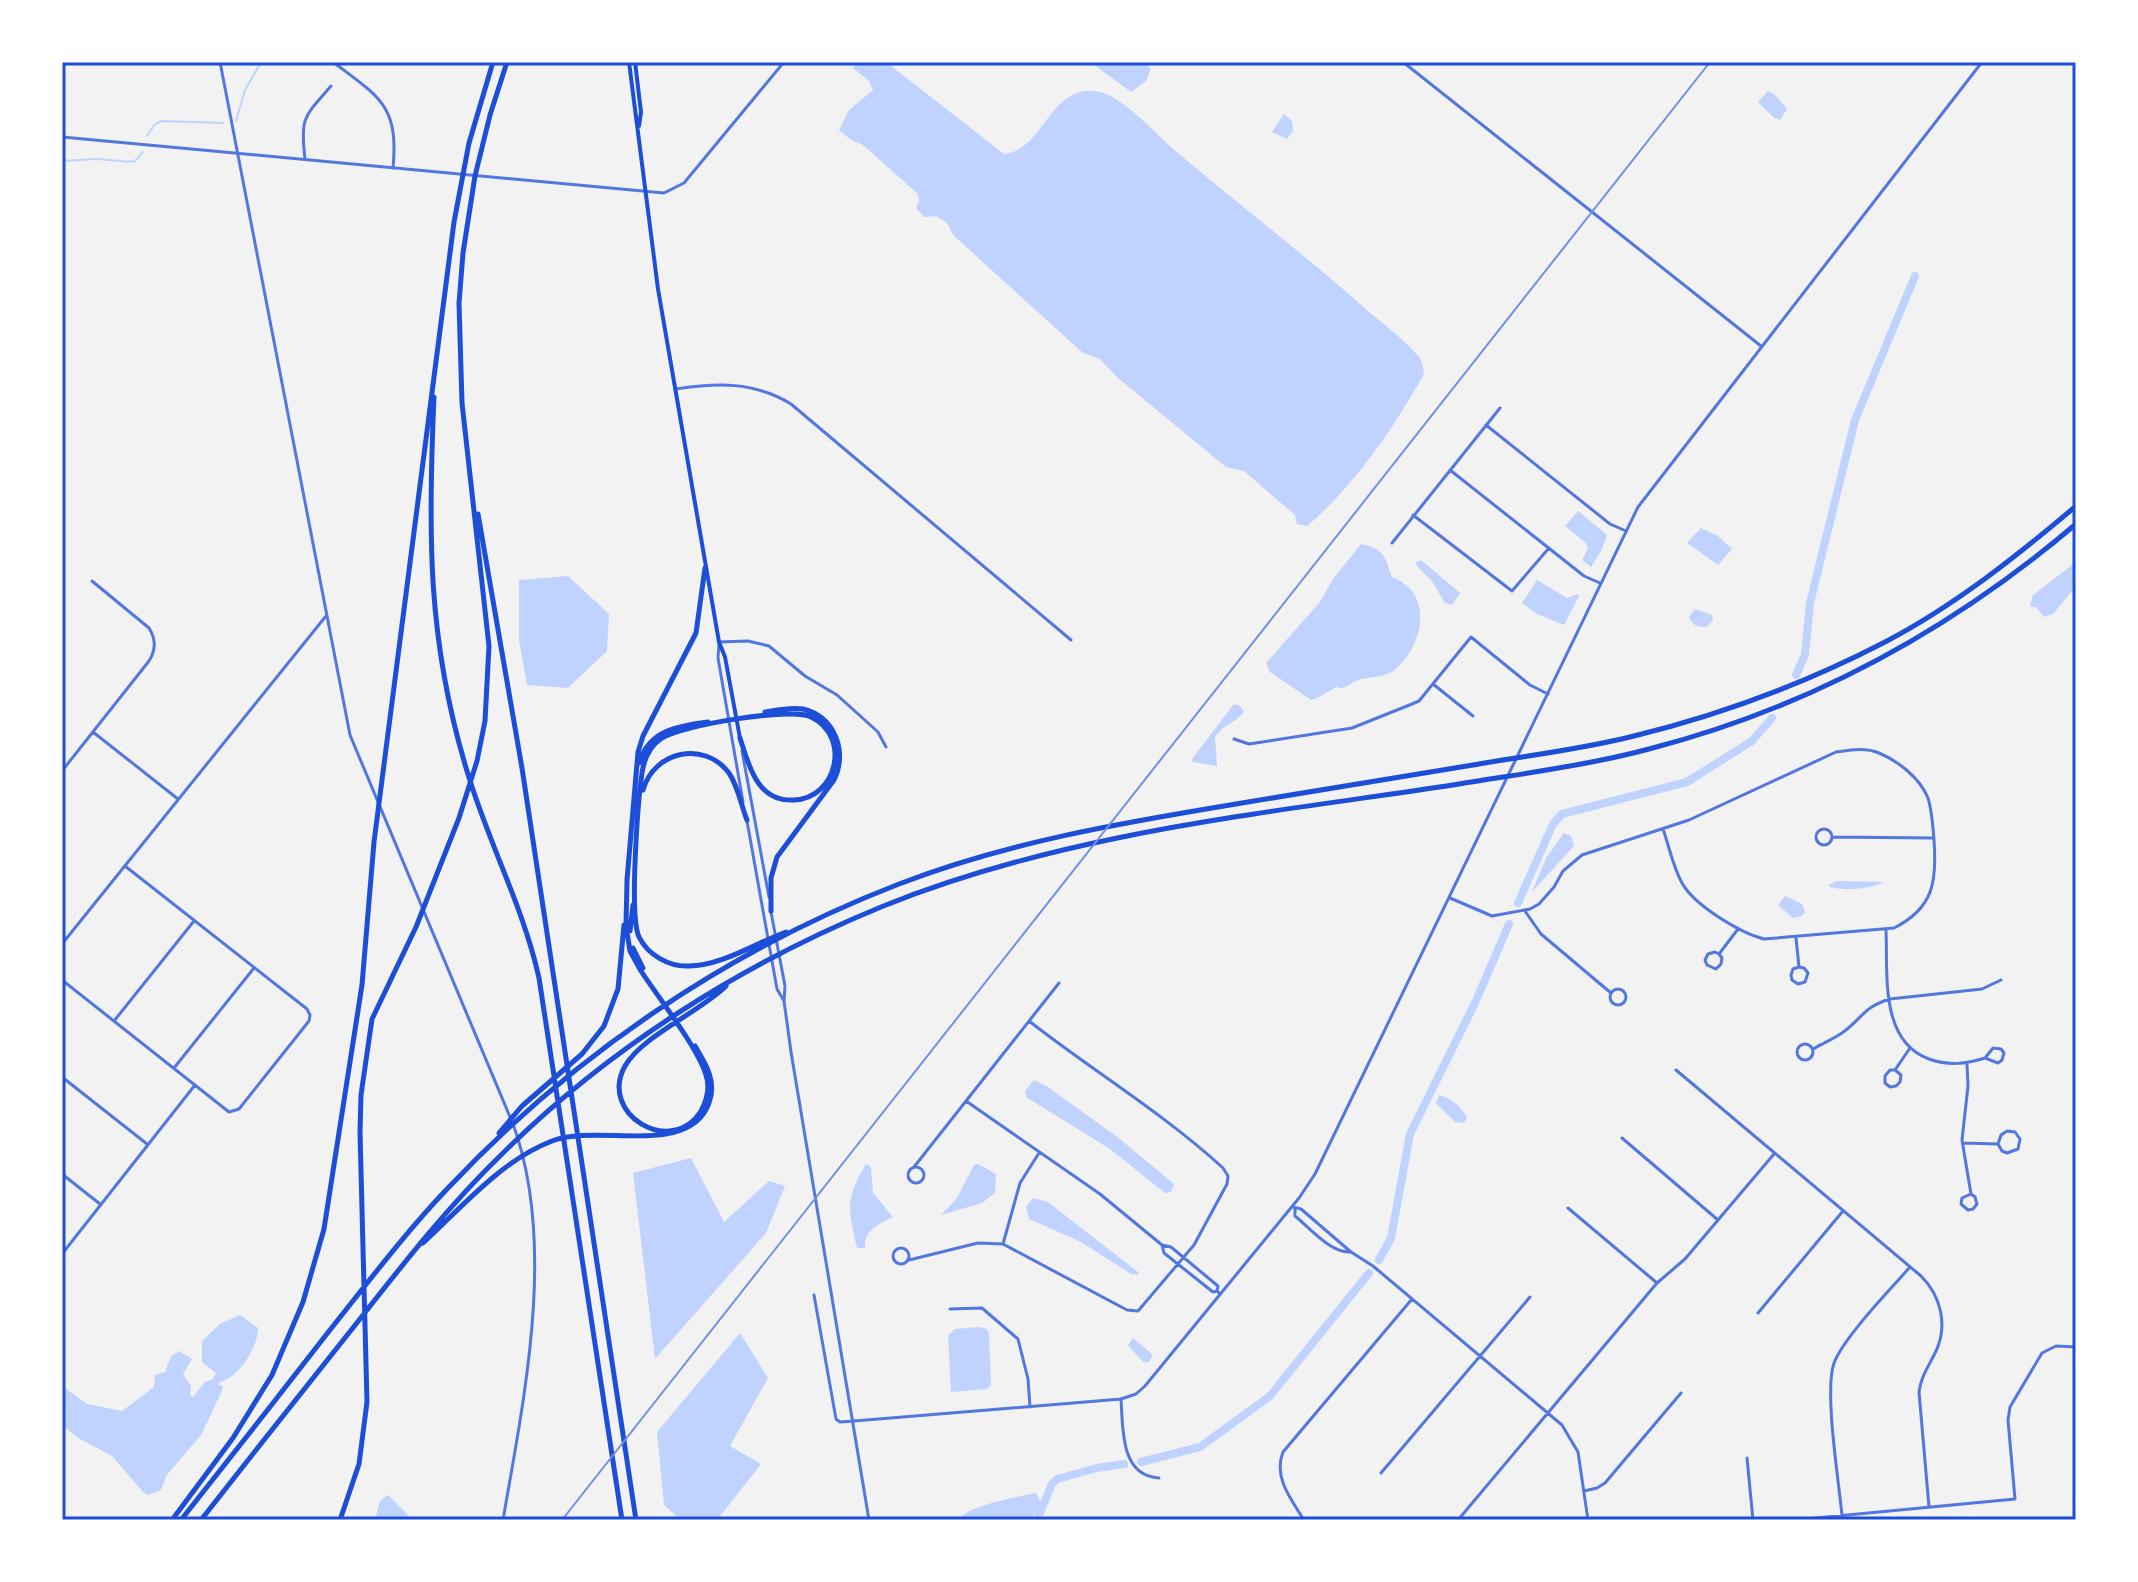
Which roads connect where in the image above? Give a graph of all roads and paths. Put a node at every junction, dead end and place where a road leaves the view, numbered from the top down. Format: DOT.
graph roads {
  1 [pos="220,62"];
  2 [pos="333,62"];
  3 [pos="492,62"];
  4 [pos="507,62"];
  5 [pos="629,62"];
  6 [pos="635,62"];
  7 [pos="784,62"];
  8 [pos="1403,62"];
  9 [pos="1982,62"];
  10 [pos="331,86"];
  11 [pos="639,128"];
  12 [pos="62,137"];
  13 [pos="236,152"];
  14 [pos="305,159"];
  15 [pos="393,168"];
  16 [pos="645,193"];
  17 [pos="1761,346"];
  18 [pos="435,373"];
  19 [pos="675,389"];
  20 [pos="1500,408"];
  21 [pos="1486,425"];
  22 [pos="470,469"];
  23 [pos="1450,470"];
  24 [pos="2076,506"];
  25 [pos="1413,515"];
  26 [pos="2076,524"];
  27 [pos="1626,531"];
  28 [pos="1392,543"];
  29 [pos="1549,548"];
  30 [pos="705,568"];
  31 [pos="92,581"];
  32 [pos="1601,584"];
  33 [pos="326,616"];
  34 [pos="1071,640"];
  35 [pos="719,642"];
  36 [pos="1433,684"];
  37 [pos="1548,694"];
  38 [pos="754,715"];
  39 [pos="1473,716"];
  40 [pos="712,722"];
  41 [pos="93,732"];
  42 [pos="740,738"];
  43 [pos="1234,739"];
  44 [pos="886,747"];
  45 [pos="62,771"];
  46 [pos="636,779"];
  47 [pos="178,800"];
  48 [pos="640,806"];
  49 [pos="747,820"];
  50 [pos="1663,829"];
  51 [pos="1832,837"];
  52 [pos="1934,838"];
  53 [pos="125,866"];
  54 [pos="768,892"];
  55 [pos="760,893"];
  56 [pos="634,896"];
  57 [pos="1450,898"];
  58 [pos="626,904"];
  59 [pos="771,911"];
  60 [pos="1525,911"];
  61 [pos="194,921"];
  62 [pos="1738,929"];
  63 [pos="1886,930"];
  64 [pos="1796,938"];
  65 [pos="62,944"];
  66 [pos="752,949"];
  67 [pos="1719,954"];
  68 [pos="1799,967"];
  69 [pos="254,968"];
  70 [pos="62,980"];
  71 [pos="2001,980"];
  72 [pos="1059,983"];
  73 [pos="1611,993"];
  74 [pos="1890,999"];
  75 [pos="784,1001"];
  76 [pos="114,1021"];
  77 [pos="1029,1021"];
  78 [pos="661,1029"];
  79 [pos="1910,1048"];
  80 [pos="1813,1049"];
  81 [pos="1985,1058"];
  82 [pos="1967,1064"];
  83 [pos="174,1068"];
  84 [pos="1676,1070"];
  85 [pos="1895,1070"];
  86 [pos="62,1077"];
  87 [pos="195,1085"];
  88 [pos="966,1101"];
  89 [pos="523,1110"];
  90 [pos="1622,1138"];
  91 [pos="1963,1143"];
  92 [pos="1998,1144"];
  93 [pos="148,1145"];
  94 [pos="1039,1153"];
  95 [pos="1775,1153"];
  96 [pos="914,1167"];
  97 [pos="62,1174"];
  98 [pos="1971,1194"];
  99 [pos="101,1205"];
  100 [pos="1294,1208"];
  101 [pos="1568,1208"];
  102 [pos="1843,1211"];
  103 [pos="1718,1220"];
  104 [pos="1003,1244"];
  105 [pos="1162,1245"];
  106 [pos="416,1248"];
  107 [pos="1351,1252"];
  108 [pos="62,1254"];
  109 [pos="1184,1258"];
  110 [pos="909,1260"];
  111 [pos="1178,1265"];
  112 [pos="1910,1267"];
  113 [pos="1657,1283"];
  114 [pos="1219,1292"];
  115 [pos="814,1295"];
  116 [pos="1530,1297"];
  117 [pos="1412,1299"];
  118 [pos="950,1309"];
  119 [pos="1758,1313"];
  120 [pos="2076,1347"];
  121 [pos="1480,1356"];
  122 [pos="1681,1393"];
  123 [pos="1121,1399"];
  124 [pos="1030,1407"];
  125 [pos="1548,1413"];
  126 [pos="854,1421"];
  127 [pos="1747,1458"];
  128 [pos="1381,1473"];
  129 [pos="1159,1478"];
  130 [pos="1584,1491"];
  131 [pos="1929,1507"];
  132 [pos="1842,1516"];
  133 [pos="172,1520"];
  134 [pos="181,1520"];
  135 [pos="201,1520"];
  136 [pos="340,1520"];
  137 [pos="503,1520"];
  138 [pos="622,1520"];
  139 [pos="636,1520"];
  140 [pos="869,1520"];
  141 [pos="1304,1520"];
  142 [pos="1458,1520"];
  143 [pos="1588,1520"];
  144 [pos="1753,1520"];
  145 [pos="1795,1520"];
  1 -- 13 [label="street"];
  2 -- 15 [label="street"];
  3 -- 18 [label="highway"];
  4 -- 22 [label="highway"];
  5 -- 11 [label="main road"];
  6 -- 11 [label="main road"];
  7 -- 16 [label="street"];
  8 -- 17 [label="street"];
  9 -- 17 [label="street"];
  10 -- 14 [label="street"];
  11 -- 16 [label="main road"];
  12 -- 13 [label="street"];
  13 -- 14 [label="street"];
  13 -- 33 [label="street"];
  14 -- 15 [label="street"];
  15 -- 16 [label="street"];
  16 -- 19 [label="main road"];
  17 -- 27 [label="street"];
  18 -- 133 [label="highway"];
  18 -- 138 [label="highway"];
  19 -- 30 [label="main road"];
  19 -- 34 [label="street"];
  20 -- 21 [label="street"];
  21 -- 23 [label="street"];
  21 -- 27 [label="street"];
  22 -- 136 [label="highway"];
  22 -- 139 [label="highway"];
  23 -- 25 [label="street"];
  23 -- 29 [label="street"];
  24 -- 66 [label="highway"];
  25 -- 28 [label="street"];
  25 -- 29 [label="street"];
  26 -- 78 [label="highway"];
  27 -- 32 [label="street"];
  29 -- 32 [label="street"];
  30 -- 35 [label="main road"];
  30 -- 46 [label="highway"];
  31 -- 41 [label="street"];
  32 -- 37 [label="street"];
  33 -- 47 [label="street"];
  33 -- 137 [label="street"];
  35 -- 42 [label="main road"];
  35 -- 44 [label="street"];
  35 -- 49 [label="street"];
  36 -- 37 [label="street"];
  36 -- 39 [label="street"];
  36 -- 43 [label="street"];
  37 -- 57 [label="street"];
  38 -- 40 [label="highway"];
  38 -- 42 [label="highway"];
  38 -- 59 [label="highway"];
  40 -- 46 [label="highway"];
  40 -- 48 [label="highway"];
  41 -- 45 [label="street"];
  41 -- 47 [label="street"];
  42 -- 54 [label="street"];
  46 -- 58 [label="highway"];
  47 -- 53 [label="street"];
  48 -- 49 [label="highway"];
  48 -- 56 [label="highway"];
  49 -- 55 [label="street"];
  50 -- 52 [label="street"];
  50 -- 60 [label="street"];
  50 -- 62 [label="street"];
  51 -- 51 [label="street"];
  51 -- 52 [label="street"];
  52 -- 63 [label="street"];
  53 -- 61 [label="street"];
  53 -- 65 [label="street"];
  54 -- 55 [label="street"];
  54 -- 59 [label="street"];
  55 -- 75 [label="street"];
  56 -- 66 [label="highway"];
  56 -- 106 [label="highway"];
  57 -- 60 [label="street"];
  57 -- 100 [label="street"];
  58 -- 78 [label="highway"];
  58 -- 89 [label="highway"];
  59 -- 75 [label="street"];
  60 -- 73 [label="street"];
  61 -- 69 [label="street"];
  61 -- 76 [label="street"];
  62 -- 64 [label="street"];
  62 -- 67 [label="street"];
  63 -- 64 [label="street"];
  63 -- 74 [label="street"];
  64 -- 68 [label="street"];
  66 -- 89 [label="highway"];
  67 -- 67 [label="street"];
  68 -- 68 [label="street"];
  69 -- 83 [label="street"];
  69 -- 87 [label="street"];
  70 -- 76 [label="street"];
  71 -- 74 [label="street"];
  72 -- 77 [label="street"];
  73 -- 73 [label="street"];
  74 -- 79 [label="street"];
  74 -- 80 [label="street"];
  75 -- 126 [label="street"];
  76 -- 83 [label="street"];
  77 -- 88 [label="street"];
  77 -- 109 [label="street"];
  78 -- 106 [label="highway"];
  79 -- 82 [label="street"];
  79 -- 85 [label="street"];
  80 -- 80 [label="street"];
  81 -- 81 [label="street"];
  81 -- 82 [label="street"];
  82 -- 91 [label="street"];
  83 -- 87 [label="street"];
  84 -- 95 [label="street"];
  85 -- 85 [label="street"];
  86 -- 93 [label="street"];
  87 -- 93 [label="street"];
  88 -- 94 [label="street"];
  88 -- 96 [label="street"];
  89 -- 134 [label="highway"];
  90 -- 103 [label="street"];
  91 -- 92 [label="street"];
  91 -- 98 [label="street"];
  92 -- 92 [label="street"];
  93 -- 99 [label="street"];
  94 -- 104 [label="street"];
  94 -- 105 [label="street"];
  95 -- 102 [label="street"];
  95 -- 103 [label="street"];
  96 -- 96 [label="street"];
  97 -- 99 [label="street"];
  98 -- 98 [label="street"];
  99 -- 108 [label="street"];
  100 -- 107 [label="street"];
  100 -- 107 [label="street"];
  100 -- 114 [label="street"];
  101 -- 113 [label="street"];
  102 -- 112 [label="street"];
  102 -- 119 [label="street"];
  103 -- 113 [label="street"];
  104 -- 110 [label="street"];
  104 -- 111 [label="street"];
  105 -- 109 [label="street"];
  105 -- 111 [label="street"];
  106 -- 135 [label="highway"];
  107 -- 117 [label="street"];
  109 -- 111 [label="street"];
  109 -- 114 [label="street"];
  110 -- 110 [label="street"];
  111 -- 114 [label="street"];
  112 -- 131 [label="street"];
  112 -- 132 [label="street"];
  113 -- 125 [label="street"];
  114 -- 123 [label="street"];
  115 -- 126 [label="street"];
  116 -- 121 [label="street"];
  117 -- 121 [label="street"];
  117 -- 141 [label="street"];
  118 -- 124 [label="street"];
  120 -- 131 [label="street"];
  121 -- 125 [label="street"];
  121 -- 128 [label="street"];
  122 -- 130 [label="street"];
  123 -- 124 [label="street"];
  123 -- 129 [label="street"];
  124 -- 126 [label="street"];
  125 -- 130 [label="street"];
  125 -- 142 [label="street"];
  126 -- 140 [label="street"];
  127 -- 144 [label="street"];
  130 -- 143 [label="street"];
  131 -- 132 [label="street"];
  132 -- 145 [label="street"];
}
